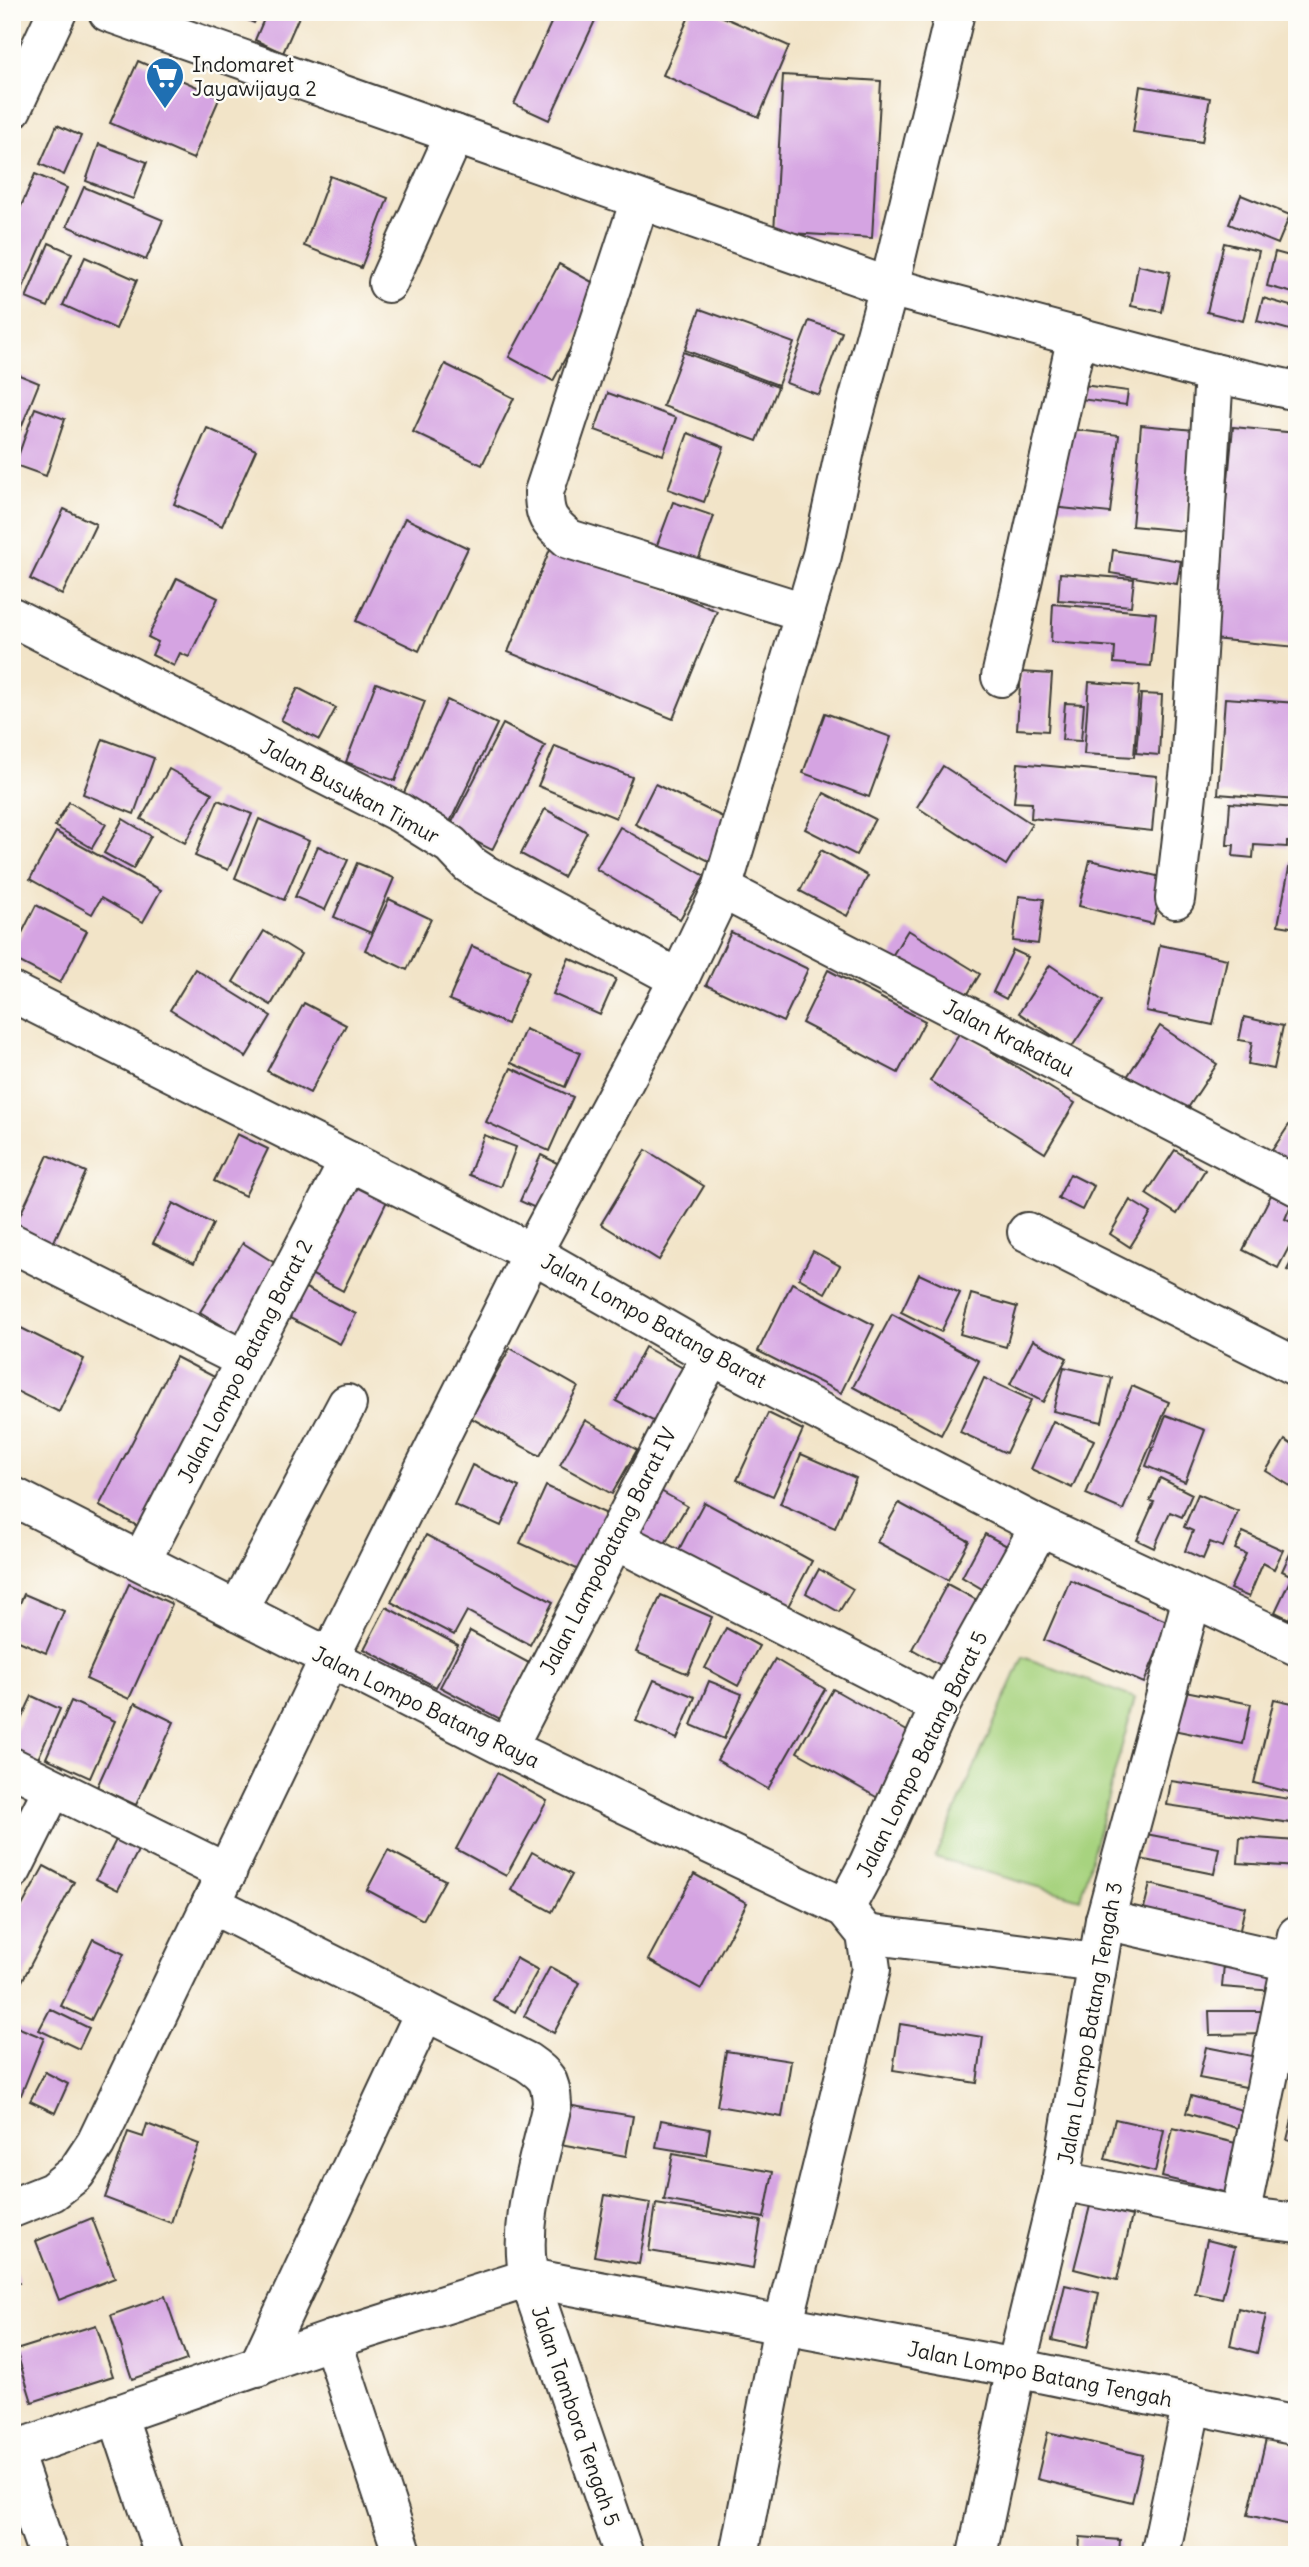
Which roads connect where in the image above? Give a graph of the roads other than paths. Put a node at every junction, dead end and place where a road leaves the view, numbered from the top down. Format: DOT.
graph roads {
  1 [pos="57,12"];
  2 [pos="108,12"];
  3 [pos="952,13"];
  4 [pos="12,109"];
  5 [pos="455,134"];
  6 [pos="640,200"];
  7 [pos="388,283"];
  8 [pos="889,288"];
  9 [pos="1077,336"];
  10 [pos="1214,373"];
  11 [pos="1297,391"];
  12 [pos="804,612"];
  13 [pos="12,617"];
  14 [pos="1001,677"];
  15 [pos="722,889"];
  16 [pos="1175,899"];
  17 [pos="679,979"];
  18 [pos="12,992"];
  19 [pos="349,1161"];
  20 [pos="1297,1186"];
  21 [pos="1027,1232"];
  22 [pos="12,1243"];
  23 [pos="532,1253"];
  24 [pos="712,1356"];
  25 [pos="246,1360"];
  26 [pos="1297,1367"];
  27 [pos="346,1404"];
  28 [pos="12,1496"];
  29 [pos="1040,1526"];
  30 [pos="614,1539"];
  31 [pos="141,1562"];
  32 [pos="1192,1598"];
  33 [pos="237,1611"];
  34 [pos="1297,1646"];
  35 [pos="329,1659"];
  36 [pos="940,1706"];
  37 [pos="507,1748"];
  38 [pos="12,1767"];
  39 [pos="54,1788"];
  40 [pos="12,1870"];
  41 [pos="219,1889"];
  42 [pos="1105,1920"];
  43 [pos="855,1921"];
  44 [pos="1294,1949"];
  45 [pos="1097,1963"];
  46 [pos="425,2011"];
  47 [pos="1061,2181"];
  48 [pos="12,2208"];
  49 [pos="1240,2216"];
  50 [pos="1297,2223"];
  51 [pos="529,2278"];
  52 [pos="783,2326"];
  53 [pos="332,2340"];
  54 [pos="258,2367"];
  55 [pos="1016,2368"];
  56 [pos="1192,2403"];
  57 [pos="117,2414"];
  58 [pos="1297,2426"];
  59 [pos="13,2450"];
  60 [pos="48,2555"];
  61 [pos="164,2555"];
  62 [pos="403,2555"];
  63 [pos="624,2555"];
  64 [pos="739,2555"];
  65 [pos="977,2555"];
  66 [pos="1160,2555"];
  1 -- 4 [label="street"];
  2 -- 5 [label="street"];
  3 -- 8 [label="street"];
  5 -- 6 [label="street"];
  5 -- 7 [label="street"];
  6 -- 8 [label="street"];
  6 -- 12 [label="street"];
  8 -- 9 [label="street"];
  8 -- 12 [label="street"];
  9 -- 10 [label="street"];
  9 -- 14 [label="street"];
  10 -- 11 [label="street"];
  10 -- 16 [label="street"];
  12 -- 15 [label="street"];
  13 -- 17 [label="street, Jalan Busukan Timur"];
  15 -- 17 [label="street"];
  15 -- 20 [label="street, Jalan Krakatau"];
  17 -- 23 [label="street"];
  18 -- 19 [label="street, Jalan Lompo Batang Barat"];
  19 -- 23 [label="street, Jalan Lompo Batang Barat"];
  19 -- 25 [label="street, Jalan Lompo Batang Barat 2"];
  21 -- 26 [label="street"];
  22 -- 25 [label="street"];
  23 -- 24 [label="street, Jalan Lompo Batang Barat"];
  23 -- 35 [label="street"];
  24 -- 29 [label="street, Jalan Lompo Batang Barat"];
  24 -- 30 [label="street, Jalan Lampobatang Barat IV"];
  25 -- 31 [label="street, Jalan Lompo Batang Barat 2"];
  27 -- 33 [label="street"];
  28 -- 31 [label="street, Jalan Lompo Batang Raya"];
  29 -- 32 [label="street, Jalan Lompo Batang Barat"];
  29 -- 36 [label="street, Jalan Lompo Batang Barat 5"];
  30 -- 36 [label="street"];
  30 -- 37 [label="street, Jalan Lampobatang Barat IV"];
  31 -- 33 [label="street, Jalan Lompo Batang Raya"];
  32 -- 34 [label="street, Jalan Lompo Batang Barat"];
  32 -- 42 [label="street, Jalan Lompo Batang Tengah 3"];
  33 -- 35 [label="street, Jalan Lompo Batang Raya"];
  35 -- 37 [label="street, Jalan Lompo Batang Raya"];
  35 -- 41 [label="street"];
  36 -- 43 [label="street, Jalan Lompo Batang Barat 5"];
  37 -- 43 [label="street, Jalan Lompo Batang Raya"];
  38 -- 39 [label="street"];
  39 -- 40 [label="street"];
  39 -- 41 [label="street"];
  41 -- 46 [label="street"];
  41 -- 48 [label="street"];
  42 -- 44 [label="street"];
  42 -- 45 [label="street, Jalan Lompo Batang Tengah 3"];
  43 -- 45 [label="street, Jalan Lompo Batang Raya"];
  43 -- 52 [label="street"];
  44 -- 49 [label="street"];
  45 -- 47 [label="street, Jalan Lompo Batang Tengah 3"];
  46 -- 51 [label="street, Jalan Tambora Tengah 5"];
  46 -- 54 [label="street"];
  47 -- 49 [label="street"];
  47 -- 55 [label="street, Jalan Lompo Batang Tengah 3"];
  49 -- 50 [label="street"];
  51 -- 52 [label="street, Jalan Lompo Batang Tengah"];
  51 -- 53 [label="street"];
  51 -- 63 [label="street, Jalan Tambora Tengah 5"];
  52 -- 55 [label="street, Jalan Lompo Batang Tengah"];
  52 -- 64 [label="street"];
  53 -- 54 [label="street"];
  53 -- 62 [label="street"];
  54 -- 57 [label="street"];
  55 -- 56 [label="street, Jalan Lompo Batang Tengah"];
  55 -- 65 [label="street, Jalan Lompo Batang Tengah 3"];
  56 -- 58 [label="street, Jalan Lompo Batang Tengah"];
  56 -- 66 [label="street"];
  57 -- 59 [label="street"];
  57 -- 61 [label="street"];
  59 -- 60 [label="street"];
}
